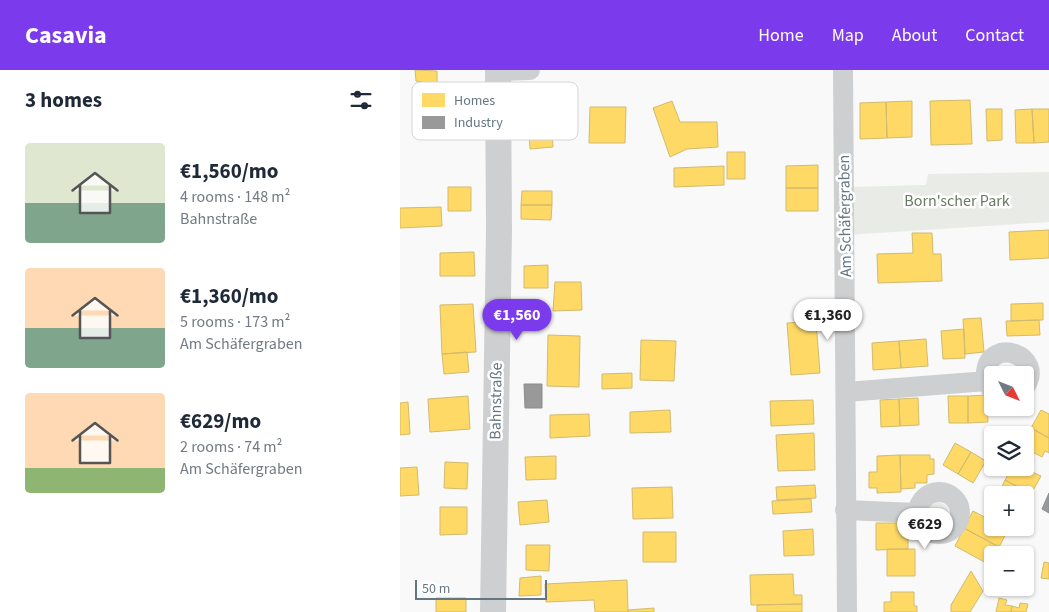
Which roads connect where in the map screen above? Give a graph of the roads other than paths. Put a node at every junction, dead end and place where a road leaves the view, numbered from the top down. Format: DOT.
graph roads {
  1 [pos="498,70"];
  2 [pos="530,70"];
  3 [pos="843,70"];
  4 [pos="498,140"];
  5 [pos="988,366"];
  6 [pos="1028,366"];
  7 [pos="984,386"];
  8 [pos="846,392"];
  9 [pos="846,510"];
  10 [pos="917,513"];
  11 [pos="493,612"];
  12 [pos="847,612"];
  1 -- 2 [label="street"];
  3 -- 8 [label="street, Am Schäfergraben"];
  4 -- 11 [label="street, Bahnstraße"];
  5 -- 6 [label="street"];
  7 -- 8 [label="street"];
  8 -- 9 [label="street, Am Schäfergraben"];
  9 -- 10 [label="street"];
  9 -- 12 [label="street, Am Schäfergraben"];
}
